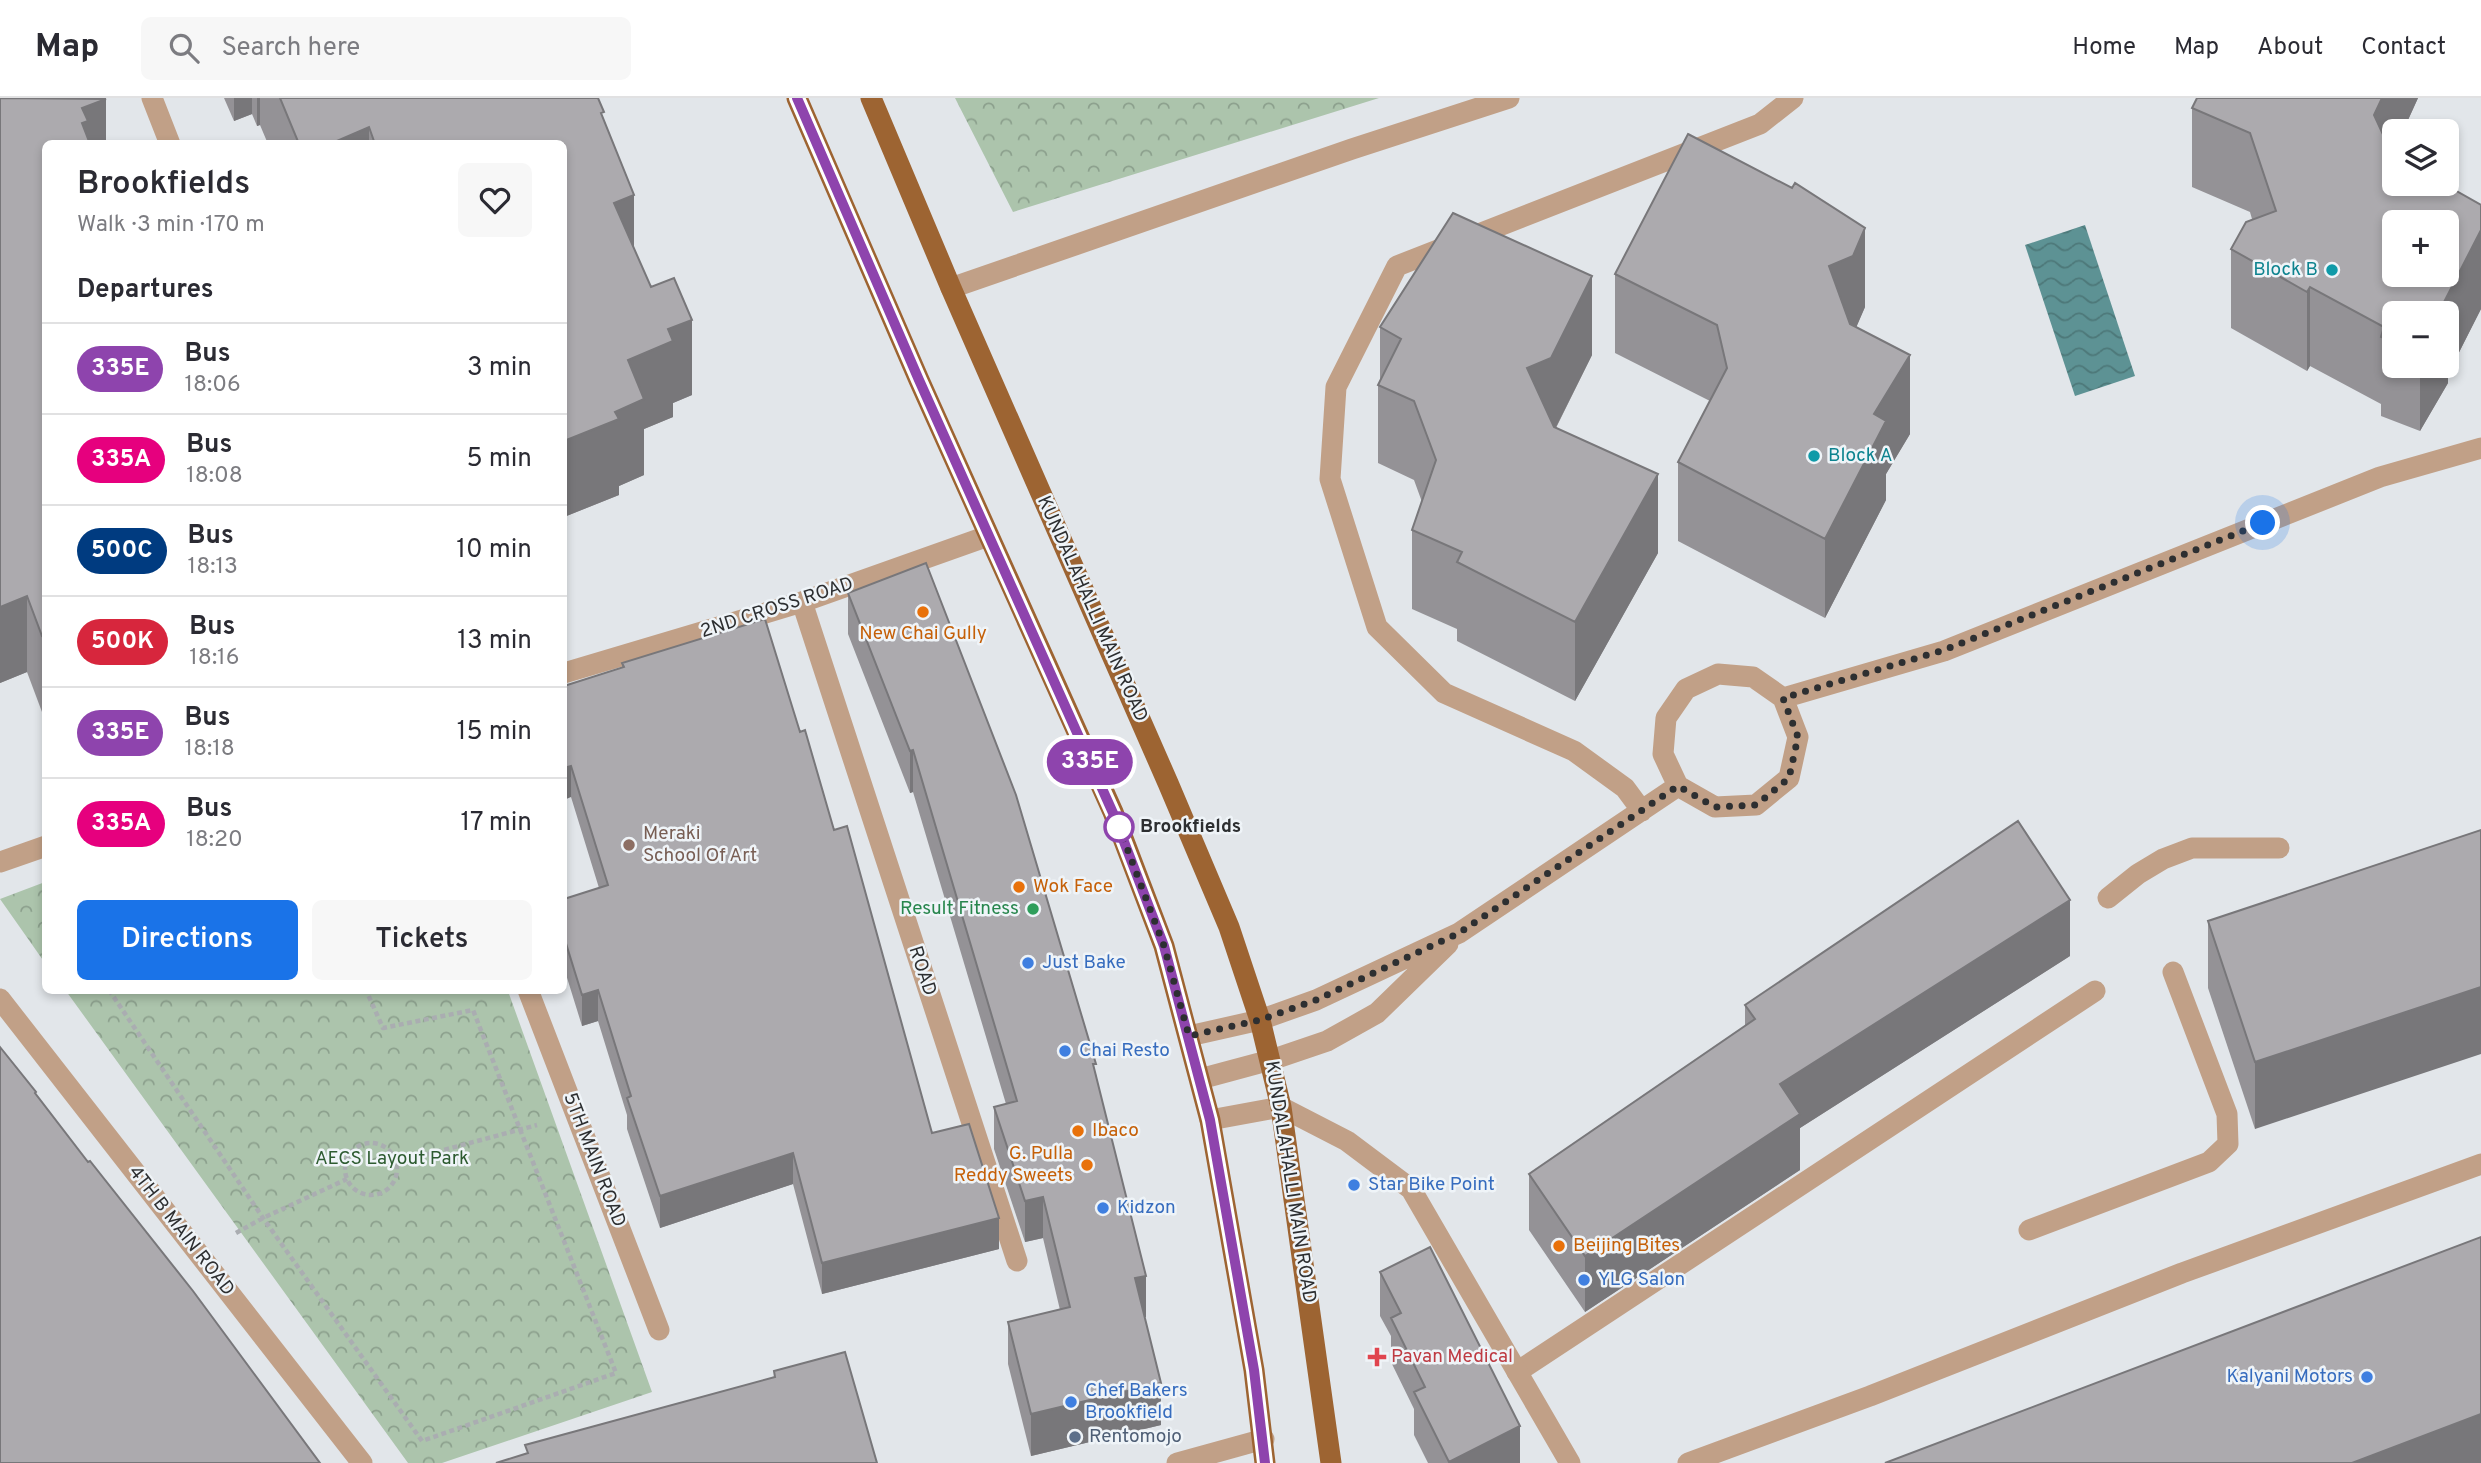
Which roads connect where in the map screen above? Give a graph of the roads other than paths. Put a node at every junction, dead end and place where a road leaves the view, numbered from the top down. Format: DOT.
graph roads {
  1 [pos="152,98"];
  2 [pos="797,98"];
  3 [pos="871,98"];
  4 [pos="1509,98"];
  5 [pos="1793,98"];
  6 [pos="168,140"];
  7 [pos="951,288"];
  8 [pos="2481,448"];
  9 [pos="988,536"];
  10 [pos="802,601"];
  11 [pos="567,672"];
  12 [pos="1783,698"];
  13 [pos="1678,786"];
  14 [pos="1642,811"];
  15 [pos="42,847"];
  16 [pos="2279,848"];
  17 [pos="0,862"];
  18 [pos="2108,898"];
  19 [pos="1459,933"];
  20 [pos="2173,972"];
  21 [pos="2095,991"];
  22 [pos="530,994"];
  23 [pos="0,999"];
  24 [pos="1260,1020"];
  25 [pos="1189,1036"];
  26 [pos="1271,1060"];
  27 [pos="1200,1079"];
  28 [pos="1282,1107"];
  29 [pos="1210,1120"];
  30 [pos="2481,1164"];
  31 [pos="2029,1230"];
  32 [pos="1017,1261"];
  33 [pos="659,1329"];
  34 [pos="1517,1372"];
  35 [pos="1264,1439"];
  36 [pos="362,1463"];
  37 [pos="1177,1463"];
  38 [pos="1265,1463"];
  39 [pos="1331,1463"];
  40 [pos="1570,1463"];
  41 [pos="1688,1463"];
  1 -- 6 [label="street"];
  2 -- 9 [label="main road"];
  3 -- 7 [label="main road, KUNDALAHALLI MAIN ROAD"];
  4 -- 7 [label="street"];
  5 -- 14 [label="street"];
  7 -- 24 [label="main road, KUNDALAHALLI MAIN ROAD"];
  8 -- 12 [label="street"];
  9 -- 10 [label="street, 2ND CROSS ROAD"];
  9 -- 25 [label="main road"];
  10 -- 11 [label="street, 2ND CROSS ROAD"];
  10 -- 32 [label="street, ROAD"];
  12 -- 13 [label="street"];
  12 -- 13 [label="street"];
  13 -- 14 [label="street"];
  14 -- 19 [label="street"];
  15 -- 17 [label="street"];
  16 -- 18 [label="street"];
  19 -- 24 [label="street"];
  19 -- 26 [label="street"];
  20 -- 31 [label="street"];
  21 -- 34 [label="street"];
  22 -- 33 [label="street, 5TH MAIN ROAD"];
  23 -- 36 [label="street, 4TH B MAIN ROAD"];
  24 -- 25 [label="street"];
  24 -- 26 [label="main road, KUNDALAHALLI MAIN ROAD"];
  25 -- 27 [label="main road"];
  26 -- 27 [label="street"];
  26 -- 28 [label="main road, KUNDALAHALLI MAIN ROAD"];
  27 -- 29 [label="main road"];
  28 -- 29 [label="street"];
  28 -- 34 [label="street"];
  28 -- 39 [label="main road, KUNDALAHALLI MAIN ROAD"];
  29 -- 35 [label="main road"];
  30 -- 41 [label="street"];
  34 -- 40 [label="street"];
  35 -- 37 [label="street"];
  35 -- 38 [label="main road"];
}
